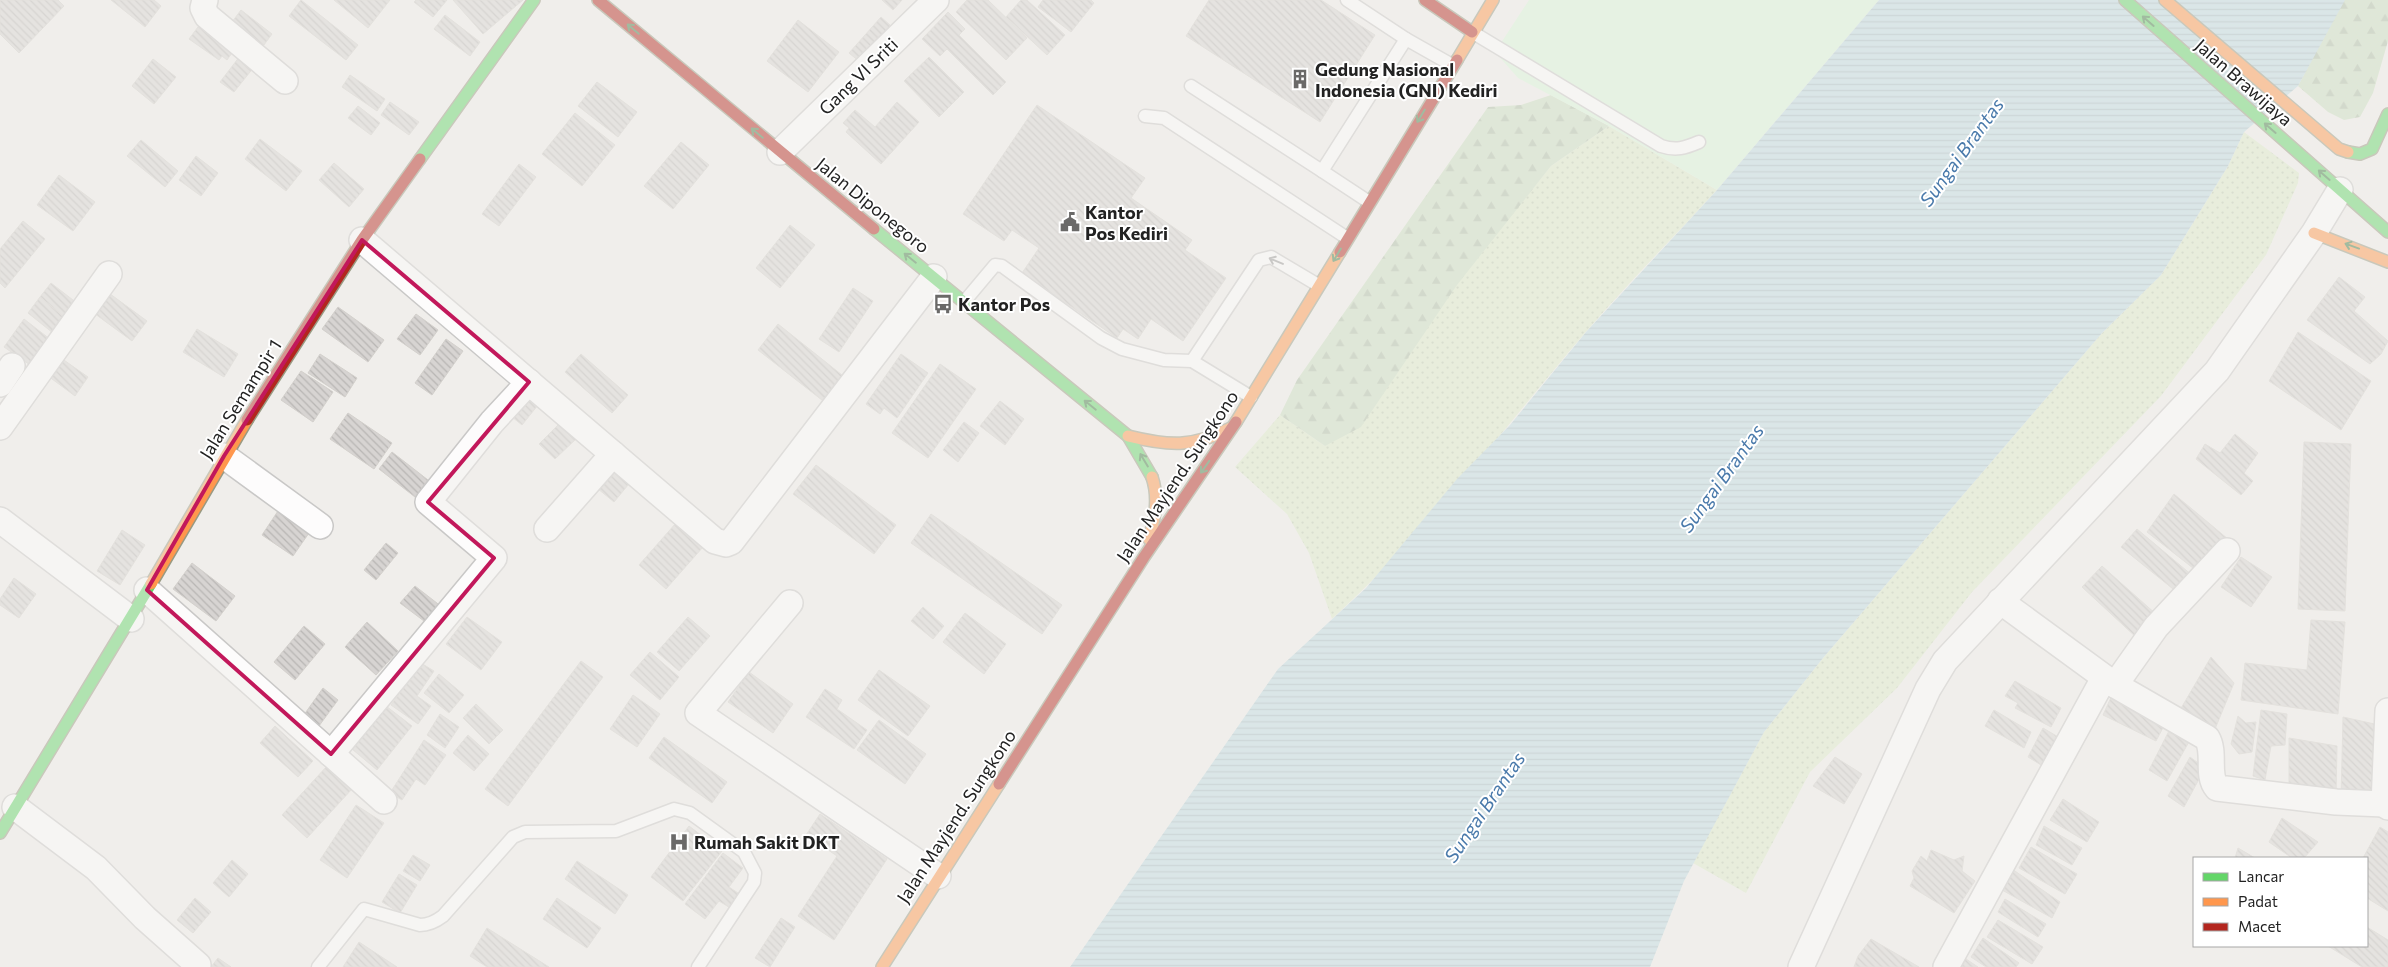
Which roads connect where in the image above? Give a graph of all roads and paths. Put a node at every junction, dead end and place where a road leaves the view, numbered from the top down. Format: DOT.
graph roads {
  1 [pos="205,0"];
  2 [pos="534,0"];
  3 [pos="598,0"];
  4 [pos="936,0"];
  5 [pos="1347,0"];
  6 [pos="1425,0"];
  7 [pos="1493,0"];
  8 [pos="2125,0"];
  9 [pos="2166,0"];
  10 [pos="1472,32"];
  11 [pos="1406,39"];
  12 [pos="1452,65"];
  13 [pos="285,81"];
  14 [pos="1191,86"];
  15 [pos="2388,114"];
  16 [pos="1146,116"];
  17 [pos="1699,142"];
  18 [pos="780,152"];
  19 [pos="1322,171"];
  20 [pos="2340,190"];
  21 [pos="1369,202"];
  22 [pos="2388,232"];
  23 [pos="2314,234"];
  24 [pos="1347,238"];
  25 [pos="362,240"];
  26 [pos="2388,262"];
  27 [pos="108,274"];
  28 [pos="934,277"];
  29 [pos="1318,285"];
  30 [pos="964,302"];
  31 [pos="1192,361"];
  32 [pos="529,382"];
  33 [pos="1251,397"];
  34 [pos="0,427"];
  35 [pos="1233,427"];
  36 [pos="1128,436"];
  37 [pos="613,454"];
  38 [pos="224,456"];
  39 [pos="0,520"];
  40 [pos="320,526"];
  41 [pos="547,528"];
  42 [pos="2226,550"];
  43 [pos="1144,557"];
  44 [pos="147,590"];
  45 [pos="2000,602"];
  46 [pos="790,603"];
  47 [pos="131,619"];
  48 [pos="2110,682"];
  49 [pos="2388,711"];
  50 [pos="331,754"];
  51 [pos="384,801"];
  52 [pos="2386,805"];
  53 [pos="14,807"];
  54 [pos="0,833"];
  55 [pos="938,876"];
  56 [pos="198,965"];
  57 [pos="318,967"];
  58 [pos="698,967"];
  59 [pos="882,967"];
  60 [pos="1801,967"];
  61 [pos="1946,967"];
  1 -- 13 [label="street"];
  2 -- 25 [label="main road, Jalan Semampir 1"];
  18 -- 3 [label="main road, Jalan Diponegoro, one-way"];
  4 -- 18 [label="street, Gang VI Sriti"];
  5 -- 11 [label="lane"];
  6 -- 10 [label="main road"];
  7 -- 10 [label="main road, Jalan Mayjend. Sungkono"];
  20 -- 8 [label="main road, Jalan Brawijaya, one-way"];
  9 -- 15 [label="main road, Jalan Brawijaya"];
  10 -- 12 [label="main road, Jalan Mayjend. Sungkono"];
  10 -- 17 [label="lane"];
  11 -- 12 [label="lane"];
  11 -- 19 [label="lane"];
  12 -- 21 [label="main road, Jalan Mayjend. Sungkono, one-way"];
  14 -- 19 [label="lane"];
  16 -- 24 [label="lane"];
  28 -- 18 [label="main road, Jalan Diponegoro, one-way"];
  19 -- 21 [label="lane"];
  20 -- 22 [label="main road, Jalan Brawijaya"];
  20 -- 23 [label="street"];
  21 -- 24 [label="main road, Jalan Mayjend. Sungkono"];
  26 -- 23 [label="main road, one-way"];
  23 -- 45 [label="street"];
  24 -- 29 [label="main road, Jalan Mayjend. Sungkono, one-way"];
  25 -- 32 [label="street"];
  25 -- 38 [label="main road, Jalan Semampir 1"];
  27 -- 34 [label="street"];
  28 -- 30 [label="main road, Jalan Diponegoro"];
  28 -- 37 [label="street"];
  29 -- 31 [label="lane, one-way"];
  29 -- 33 [label="main road, Jalan Mayjend. Sungkono"];
  30 -- 31 [label="lane"];
  36 -- 30 [label="main road, Jalan Diponegoro, one-way"];
  31 -- 33 [label="lane"];
  32 -- 37 [label="street"];
  32 -- 50 [label="street"];
  33 -- 35 [label="main road, Jalan Mayjend. Sungkono"];
  35 -- 36 [label="main road, Jalan Diponegoro"];
  35 -- 43 [label="main road, Jalan Mayjend. Sungkono, one-way"];
  43 -- 36 [label="main road, Jalan Diponegoro, one-way"];
  37 -- 41 [label="street"];
  38 -- 40 [label="street"];
  38 -- 44 [label="main road, Jalan Semampir 1"];
  39 -- 47 [label="street"];
  42 -- 48 [label="street"];
  43 -- 55 [label="main road, Jalan Mayjend. Sungkono"];
  44 -- 47 [label="main road, Jalan Semampir 1"];
  44 -- 50 [label="street"];
  45 -- 48 [label="street"];
  45 -- 60 [label="street"];
  46 -- 55 [label="street"];
  47 -- 53 [label="main road, Jalan Semampir 1"];
  48 -- 52 [label="street"];
  48 -- 61 [label="street"];
  49 -- 52 [label="street"];
  50 -- 51 [label="street"];
  53 -- 54 [label="main road, Jalan Semampir 1"];
  53 -- 56 [label="street"];
  55 -- 59 [label="main road, Jalan Mayjend. Sungkono"];
  57 -- 58 [label="lane"];
}
